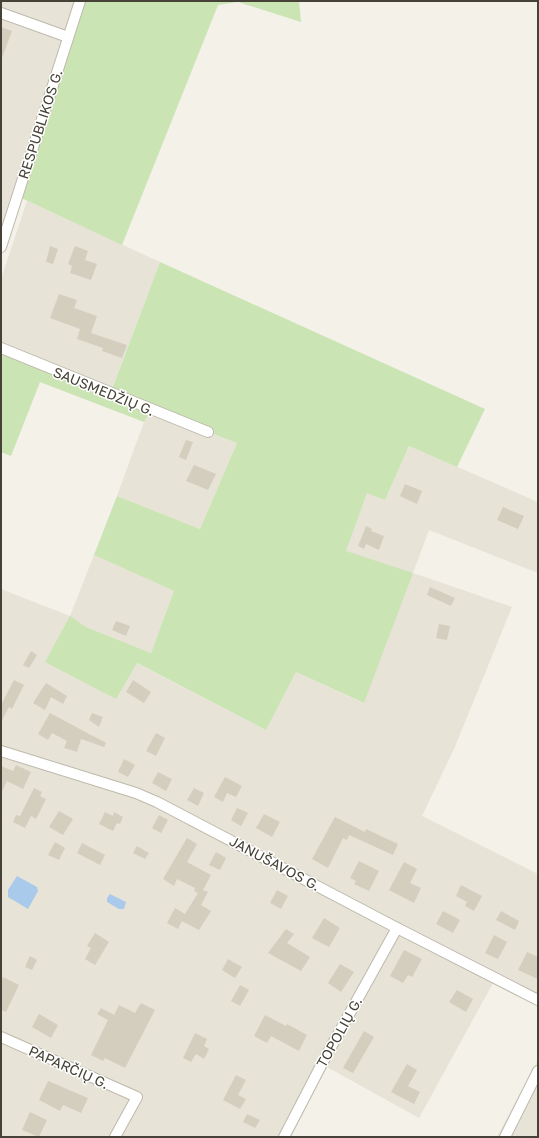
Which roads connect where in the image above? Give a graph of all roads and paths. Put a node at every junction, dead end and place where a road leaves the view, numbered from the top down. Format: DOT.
graph roads {
  1 [pos="80,1"];
  2 [pos="1,14"];
  3 [pos="68,37"];
  4 [pos="1,246"];
  5 [pos="1,348"];
  6 [pos="208,432"];
  7 [pos="1,751"];
  8 [pos="397,928"];
  9 [pos="538,1000"];
  10 [pos="1,1037"];
  11 [pos="538,1071"];
  12 [pos="116,1137"];
  13 [pos="284,1137"];
  14 [pos="505,1137"];
  1 -- 3 [label="street, RESPUBLIKOS G."];
  2 -- 3 [label="street"];
  3 -- 4 [label="street, RESPUBLIKOS G."];
  5 -- 6 [label="street, SAUSMEDŽIŲ G."];
  7 -- 8 [label="street, JANUŠAVOS G."];
  8 -- 9 [label="street, JANUŠAVOS G."];
  8 -- 13 [label="street, TOPOLIŲ G."];
  10 -- 12 [label="street, PAPARČIŲ G."];
  11 -- 14 [label="street"];
}
